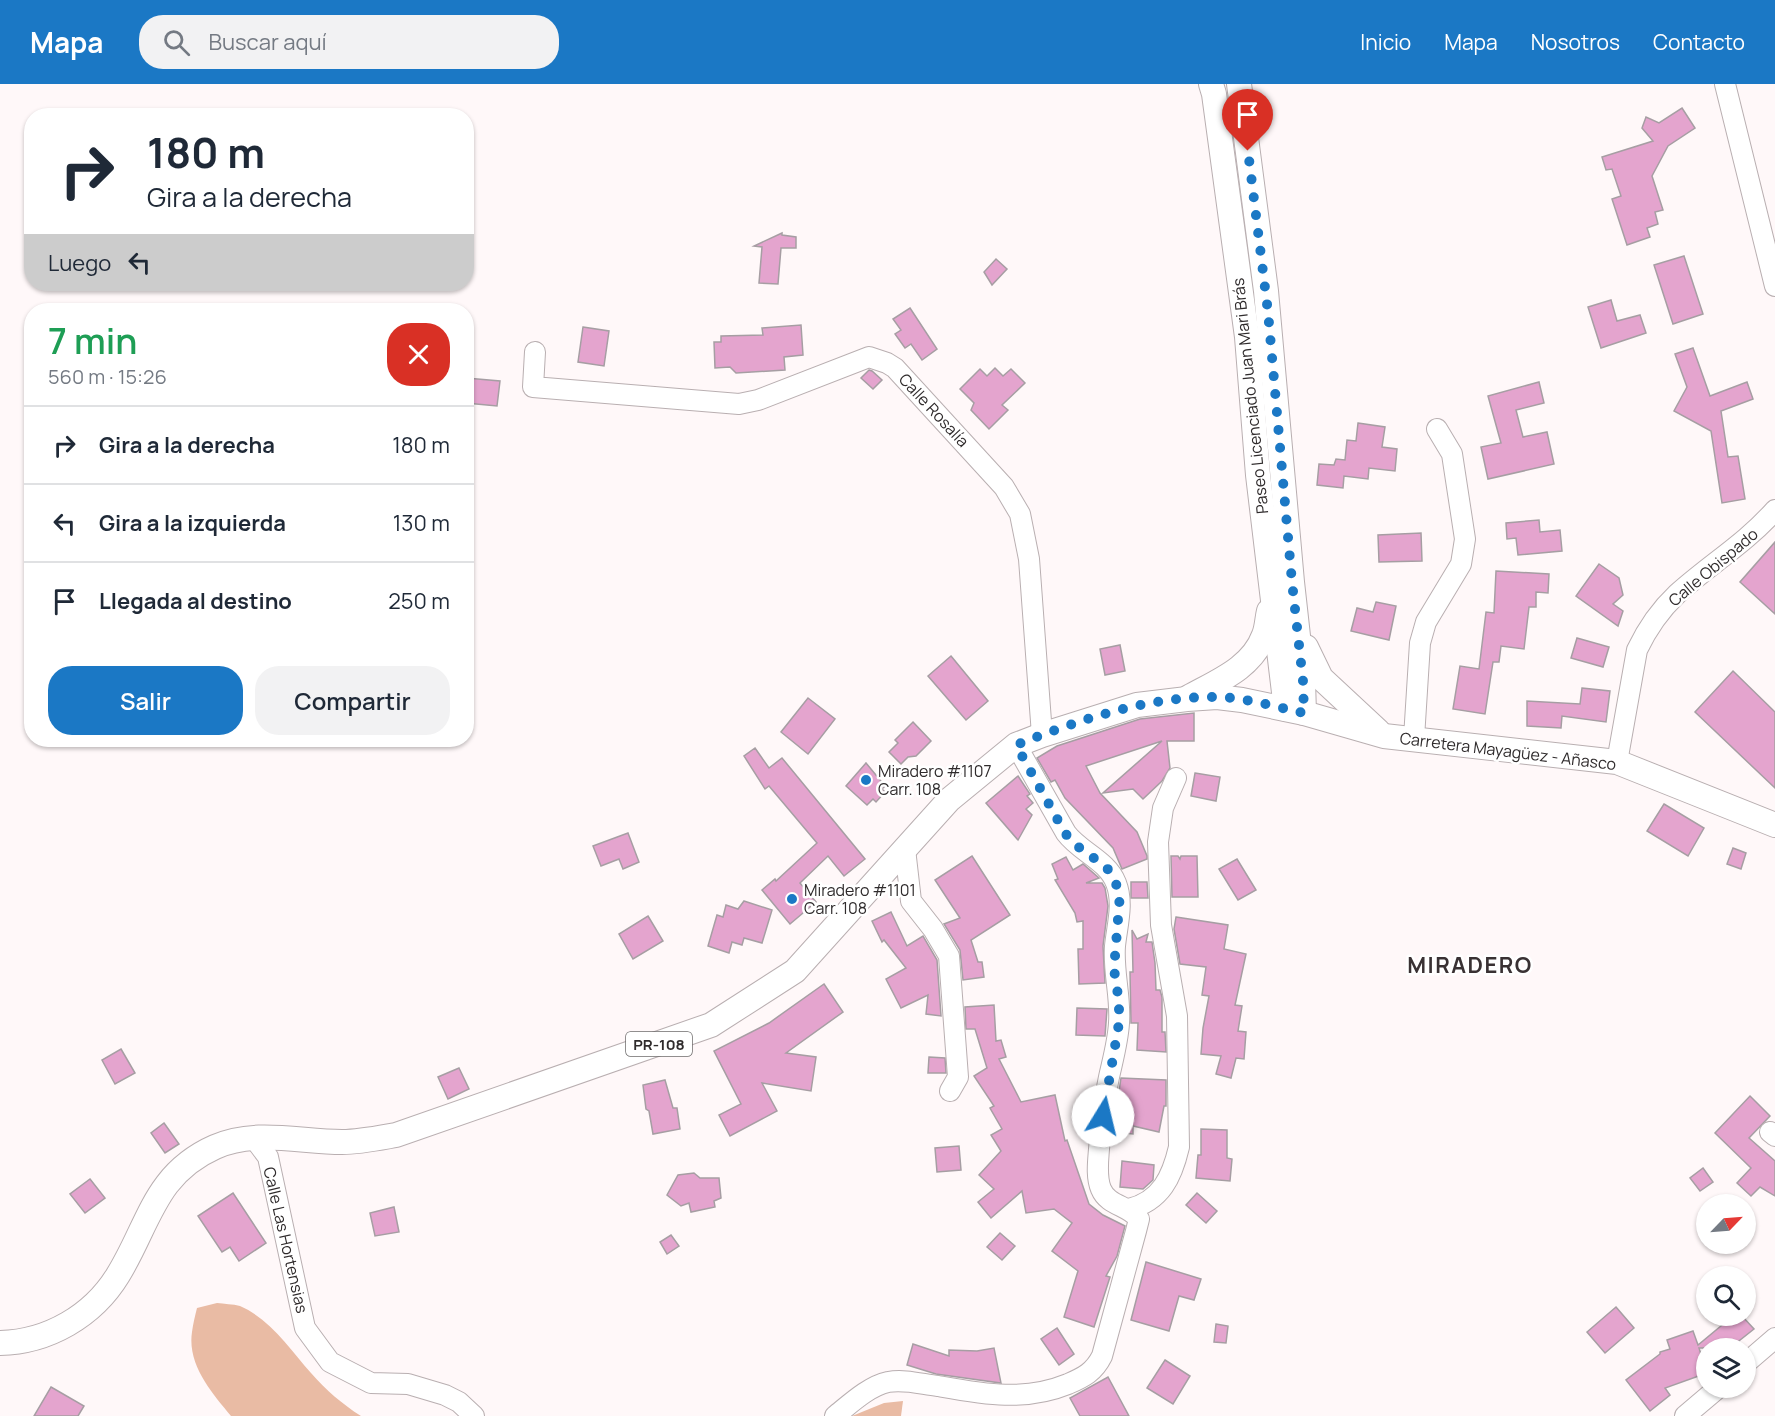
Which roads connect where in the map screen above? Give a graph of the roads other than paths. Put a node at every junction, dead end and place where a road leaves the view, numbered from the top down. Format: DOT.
graph roads {
  1 [pos="1211,84"];
  2 [pos="1239,84"];
  3 [pos="1725,84"];
  4 [pos="1775,286"];
  5 [pos="535,352"];
  6 [pos="1437,429"];
  7 [pos="1775,510"];
  8 [pos="1272,594"];
  9 [pos="1296,621"];
  10 [pos="1187,699"];
  11 [pos="1295,711"];
  12 [pos="1042,735"];
  13 [pos="1384,736"];
  14 [pos="1414,738"];
  15 [pos="1016,745"];
  16 [pos="1617,762"];
  17 [pos="1176,778"];
  18 [pos="1775,825"];
  19 [pos="905,849"];
  20 [pos="950,1091"];
  21 [pos="253,1137"];
  22 [pos="1129,1209"];
  23 [pos="1775,1338"];
  24 [pos="0,1343"];
  25 [pos="1756,1354"];
  26 [pos="1706,1398"];
  27 [pos="474,1416"];
  28 [pos="835,1416"];
  29 [pos="1684,1416"];
  1 -- 8 [label="main road, Paseo Licenciado Juan Mari Brás"];
  2 -- 9 [label="main road, Paseo Licenciado Juan Mari Brás"];
  3 -- 4 [label="street"];
  5 -- 12 [label="street, Calle Rosalía"];
  6 -- 14 [label="street"];
  7 -- 16 [label="street, Calle Obispado"];
  8 -- 10 [label="main road"];
  8 -- 11 [label="main road, Paseo Licenciado Juan Mari Brás"];
  9 -- 11 [label="main road, Paseo Licenciado Juan Mari Brás"];
  9 -- 13 [label="main road"];
  10 -- 11 [label="main road, PR-108"];
  10 -- 12 [label="main road, PR-108"];
  11 -- 13 [label="main road, Carretera Mayagüez - Añasco / PR-108"];
  12 -- 15 [label="main road, PR-108"];
  13 -- 14 [label="main road, Carretera Mayagüez - Añasco / PR-108"];
  14 -- 16 [label="main road, Carretera Mayagüez - Añasco / PR-108"];
  15 -- 19 [label="main road, PR-108"];
  15 -- 22 [label="street"];
  16 -- 18 [label="main road, Carretera Mayagüez - Añasco / PR-108"];
  17 -- 22 [label="street"];
  19 -- 20 [label="street"];
  19 -- 21 [label="main road, PR-108"];
  21 -- 24 [label="main road, PR-108"];
  21 -- 27 [label="street, Calle Las Hortensias"];
  22 -- 28 [label="street"];
  23 -- 25 [label="street"];
  26 -- 29 [label="street"];
}
